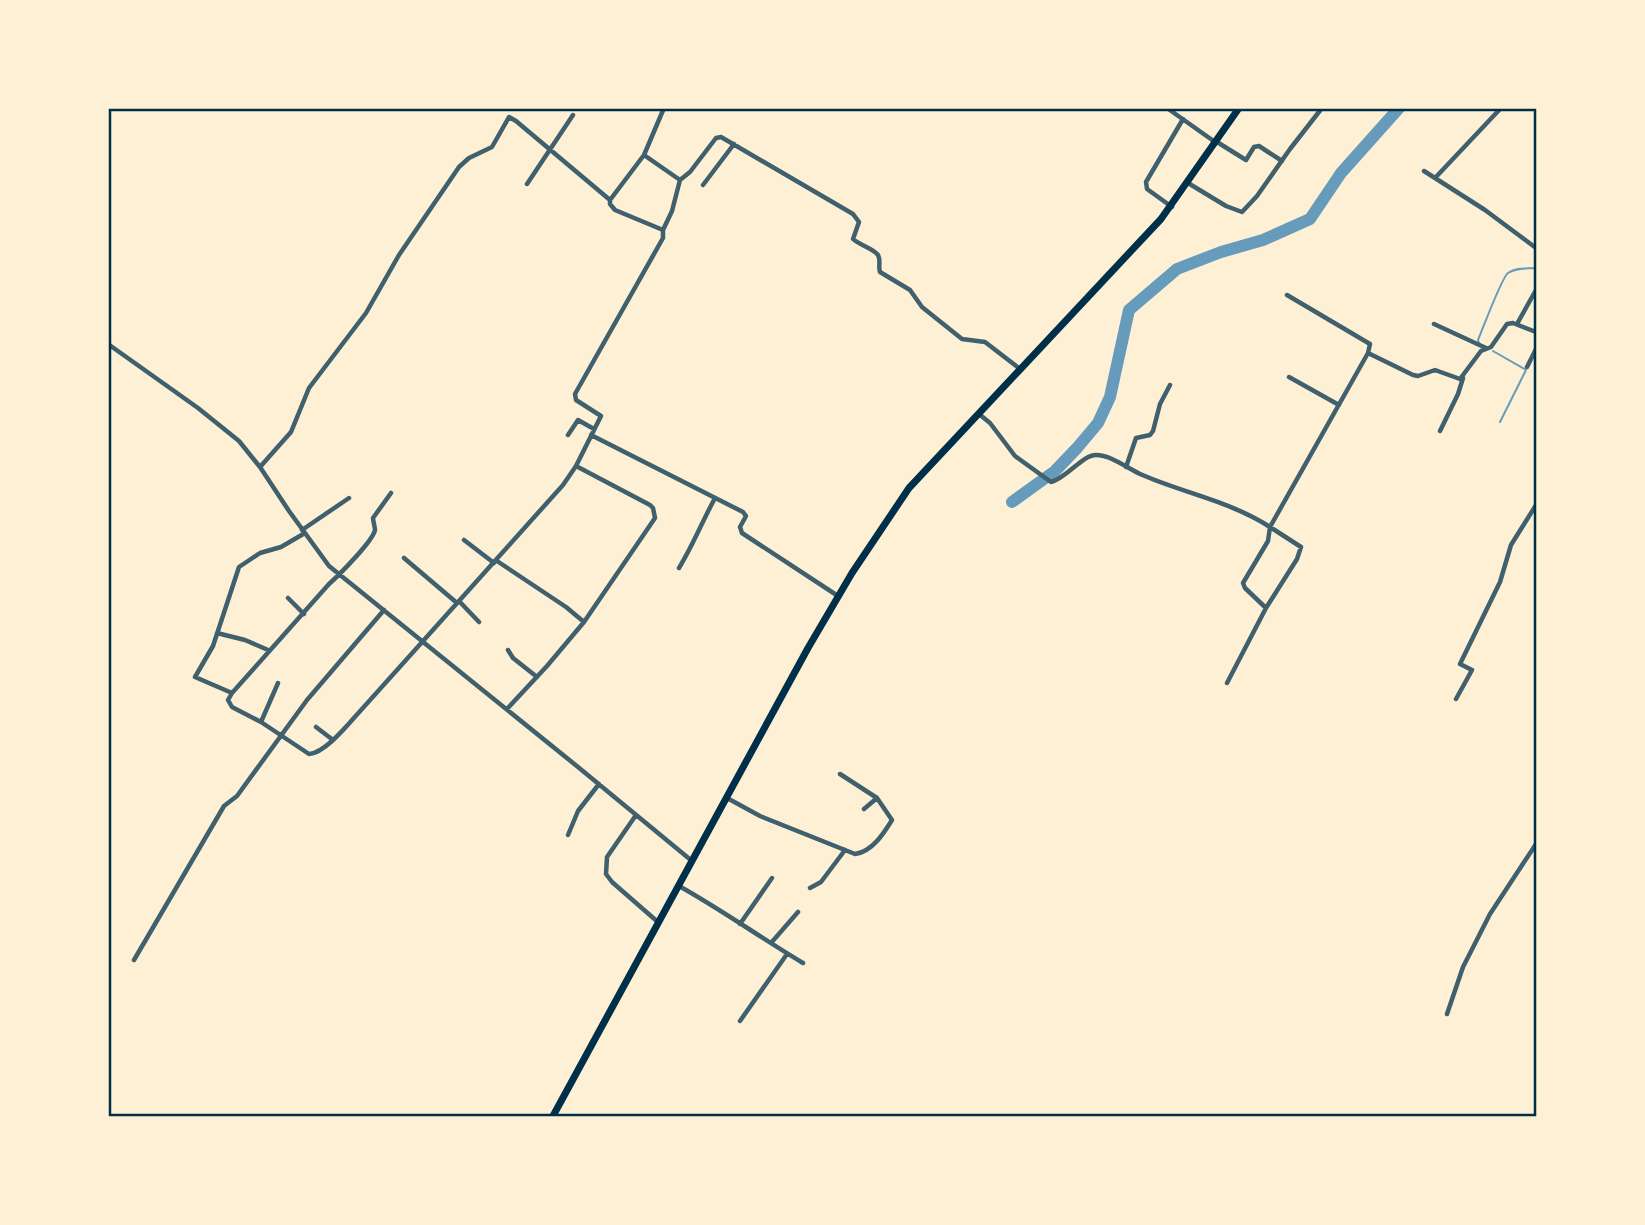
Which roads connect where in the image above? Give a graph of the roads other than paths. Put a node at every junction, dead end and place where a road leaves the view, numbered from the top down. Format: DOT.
graph roads {
  1 [pos="664,108"];
  2 [pos="1167,108"];
  3 [pos="1239,108"];
  4 [pos="1322,108"];
  5 [pos="1501,108"];
  6 [pos="573,115"];
  7 [pos="1183,119"];
  8 [pos="1216,142"];
  9 [pos="734,144"];
  10 [pos="551,149"];
  11 [pos="644,155"];
  12 [pos="1282,161"];
  13 [pos="1424,172"];
  14 [pos="1435,178"];
  15 [pos="680,180"];
  16 [pos="1188,183"];
  17 [pos="527,184"];
  18 [pos="703,186"];
  19 [pos="610,200"];
  20 [pos="1172,207"];
  21 [pos="663,230"];
  22 [pos="1536,248"];
  23 [pos="1536,290"];
  24 [pos="1287,295"];
  25 [pos="1434,324"];
  26 [pos="1517,324"];
  27 [pos="1536,332"];
  28 [pos="108,344"];
  29 [pos="1487,349"];
  30 [pos="1536,349"];
  31 [pos="1368,353"];
  32 [pos="1527,367"];
  33 [pos="1020,370"];
  34 [pos="1289,377"];
  35 [pos="1463,377"];
  36 [pos="1170,385"];
  37 [pos="1339,405"];
  38 [pos="979,414"];
  39 [pos="594,429"];
  40 [pos="1440,431"];
  41 [pos="568,435"];
  42 [pos="591,435"];
  43 [pos="576,466"];
  44 [pos="260,467"];
  45 [pos="1126,467"];
  46 [pos="391,493"];
  47 [pos="349,498"];
  48 [pos="715,498"];
  49 [pos="1536,505"];
  50 [pos="1270,527"];
  51 [pos="304,532"];
  52 [pos="464,540"];
  53 [pos="404,558"];
  54 [pos="495,562"];
  55 [pos="679,568"];
  56 [pos="340,575"];
  57 [pos="838,596"];
  58 [pos="288,598"];
  59 [pos="458,602"];
  60 [pos="1266,608"];
  61 [pos="384,610"];
  62 [pos="304,614"];
  63 [pos="480,622"];
  64 [pos="584,622"];
  65 [pos="217,633"];
  66 [pos="421,641"];
  67 [pos="268,650"];
  68 [pos="508,650"];
  69 [pos="537,677"];
  70 [pos="278,683"];
  71 [pos="1227,683"];
  72 [pos="232,692"];
  73 [pos="1456,699"];
  74 [pos="507,709"];
  75 [pos="261,722"];
  76 [pos="316,727"];
  77 [pos="281,735"];
  78 [pos="333,740"];
  79 [pos="841,774"];
  80 [pos="599,784"];
  81 [pos="727,798"];
  82 [pos="877,798"];
  83 [pos="864,809"];
  84 [pos="636,815"];
  85 [pos="568,835"];
  86 [pos="1536,844"];
  87 [pos="845,850"];
  88 [pos="692,861"];
  89 [pos="772,878"];
  90 [pos="679,886"];
  91 [pos="810,888"];
  92 [pos="798,912"];
  93 [pos="659,923"];
  94 [pos="740,924"];
  95 [pos="771,943"];
  96 [pos="787,954"];
  97 [pos="134,960"];
  98 [pos="803,963"];
  99 [pos="1447,1014"];
  100 [pos="740,1021"];
  101 [pos="553,1116"];
  1 -- 11 [label="street"];
  2 -- 7 [label="street"];
  3 -- 8 [label="main road"];
  4 -- 12 [label="street"];
  5 -- 14 [label="street"];
  6 -- 10 [label="street"];
  7 -- 8 [label="street"];
  7 -- 20 [label="street"];
  8 -- 12 [label="street"];
  8 -- 16 [label="main road"];
  9 -- 15 [label="street"];
  9 -- 18 [label="street"];
  9 -- 33 [label="street"];
  10 -- 17 [label="street"];
  10 -- 19 [label="street"];
  10 -- 44 [label="street"];
  11 -- 15 [label="street"];
  11 -- 19 [label="street"];
  12 -- 16 [label="street"];
  13 -- 14 [label="street"];
  14 -- 22 [label="street"];
  15 -- 21 [label="street"];
  16 -- 20 [label="main road"];
  19 -- 21 [label="street"];
  20 -- 33 [label="main road"];
  21 -- 39 [label="street"];
  23 -- 26 [label="street"];
  24 -- 31 [label="street"];
  25 -- 29 [label="street"];
  26 -- 27 [label="street"];
  26 -- 29 [label="street"];
  28 -- 44 [label="street"];
  29 -- 35 [label="street"];
  30 -- 32 [label="street"];
  31 -- 35 [label="street"];
  31 -- 37 [label="street"];
  33 -- 38 [label="main road"];
  34 -- 37 [label="street"];
  35 -- 40 [label="street"];
  36 -- 45 [label="street"];
  37 -- 50 [label="street"];
  38 -- 45 [label="street"];
  38 -- 57 [label="main road"];
  39 -- 41 [label="street"];
  39 -- 42 [label="street"];
  42 -- 43 [label="street"];
  42 -- 48 [label="street"];
  43 -- 54 [label="street"];
  43 -- 64 [label="street"];
  44 -- 51 [label="street"];
  45 -- 50 [label="street"];
  46 -- 56 [label="street"];
  47 -- 51 [label="street"];
  48 -- 55 [label="street"];
  48 -- 57 [label="street"];
  49 -- 73 [label="street"];
  50 -- 60 [label="street"];
  50 -- 60 [label="street"];
  51 -- 56 [label="street"];
  51 -- 65 [label="street"];
  52 -- 54 [label="street"];
  53 -- 59 [label="street"];
  54 -- 59 [label="street"];
  54 -- 64 [label="street"];
  56 -- 61 [label="street"];
  56 -- 62 [label="street"];
  57 -- 81 [label="main road"];
  58 -- 62 [label="street"];
  59 -- 63 [label="street"];
  59 -- 66 [label="street"];
  60 -- 71 [label="street"];
  61 -- 66 [label="street"];
  61 -- 77 [label="street"];
  62 -- 67 [label="street"];
  64 -- 69 [label="street"];
  65 -- 67 [label="street"];
  65 -- 72 [label="street"];
  66 -- 74 [label="street"];
  66 -- 78 [label="street"];
  67 -- 72 [label="street"];
  68 -- 69 [label="street"];
  69 -- 74 [label="street"];
  70 -- 75 [label="street"];
  72 -- 75 [label="street"];
  74 -- 80 [label="street"];
  75 -- 77 [label="street"];
  76 -- 78 [label="street"];
  77 -- 78 [label="street"];
  77 -- 97 [label="street"];
  79 -- 82 [label="street"];
  80 -- 84 [label="street"];
  80 -- 85 [label="street"];
  81 -- 87 [label="street"];
  81 -- 88 [label="main road"];
  82 -- 83 [label="street"];
  82 -- 87 [label="street"];
  84 -- 88 [label="street"];
  84 -- 93 [label="street"];
  86 -- 99 [label="street"];
  87 -- 91 [label="street"];
  88 -- 90 [label="main road"];
  89 -- 94 [label="street"];
  90 -- 93 [label="main road"];
  90 -- 94 [label="street"];
  92 -- 95 [label="street"];
  93 -- 101 [label="main road"];
  94 -- 95 [label="street"];
  95 -- 96 [label="street"];
  96 -- 98 [label="street"];
  96 -- 100 [label="street"];
}
